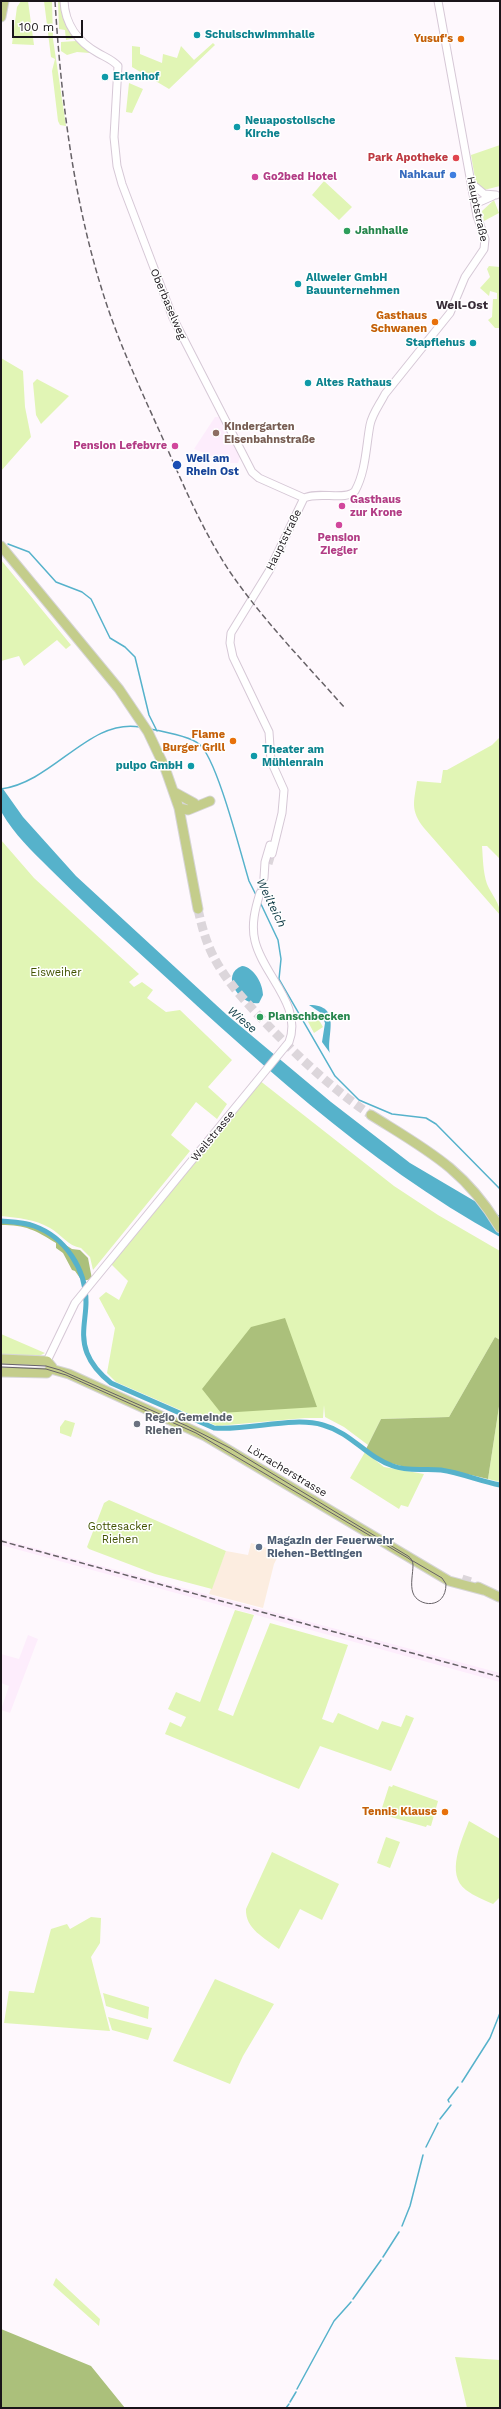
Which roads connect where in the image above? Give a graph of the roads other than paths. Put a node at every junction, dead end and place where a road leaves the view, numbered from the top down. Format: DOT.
graph roads {
  1 [pos="4,1"];
  2 [pos="64,1"];
  3 [pos="438,1"];
  4 [pos="1,17"];
  5 [pos="472,184"];
  6 [pos="498,194"];
  7 [pos="475,204"];
  8 [pos="304,498"];
  9 [pos="1,546"];
  10 [pos="174,792"];
  11 [pos="207,802"];
  12 [pos="194,806"];
  13 [pos="179,808"];
  14 [pos="185,831"];
  15 [pos="277,833"];
  16 [pos="272,854"];
  17 [pos="269,864"];
  18 [pos="259,898"];
  19 [pos="198,909"];
  20 [pos="371,1115"];
  21 [pos="500,1228"];
  22 [pos="1,1359"];
  23 [pos="49,1365"];
  24 [pos="1,1372"];
  25 [pos="440,1573"];
  26 [pos="462,1579"];
  27 [pos="499,1597"];
  1 -- 4 [label="main road"];
  2 -- 8 [label="street, Oberbaselweg"];
  3 -- 5 [label="street, Hauptstraße"];
  5 -- 6 [label="street"];
  5 -- 7 [label="street, Hauptstraße"];
  6 -- 7 [label="street"];
  7 -- 8 [label="street, Hauptstraße"];
  8 -- 15 [label="street, Hauptstraße"];
  9 -- 10 [label="main road"];
  10 -- 12 [label="main road"];
  10 -- 13 [label="main road"];
  11 -- 12 [label="main road"];
  12 -- 13 [label="main road"];
  12 -- 14 [label="main road"];
  13 -- 14 [label="main road"];
  14 -- 19 [label="main road"];
  15 -- 16 [label="street, Hauptstraße"];
  15 -- 17 [label="street, Hauptstraße"];
  18 -- 23 [label="street, Weilstrasse"];
  20 -- 21 [label="main road"];
  22 -- 23 [label="main road, Lörracherstrasse"];
  23 -- 24 [label="main road, Lörracherstrasse"];
  23 -- 25 [label="main road, Lörracherstrasse"];
  25 -- 26 [label="main road, Lörracherstrasse"];
  25 -- 27 [label="main road, Lörracherstrasse"];
}
